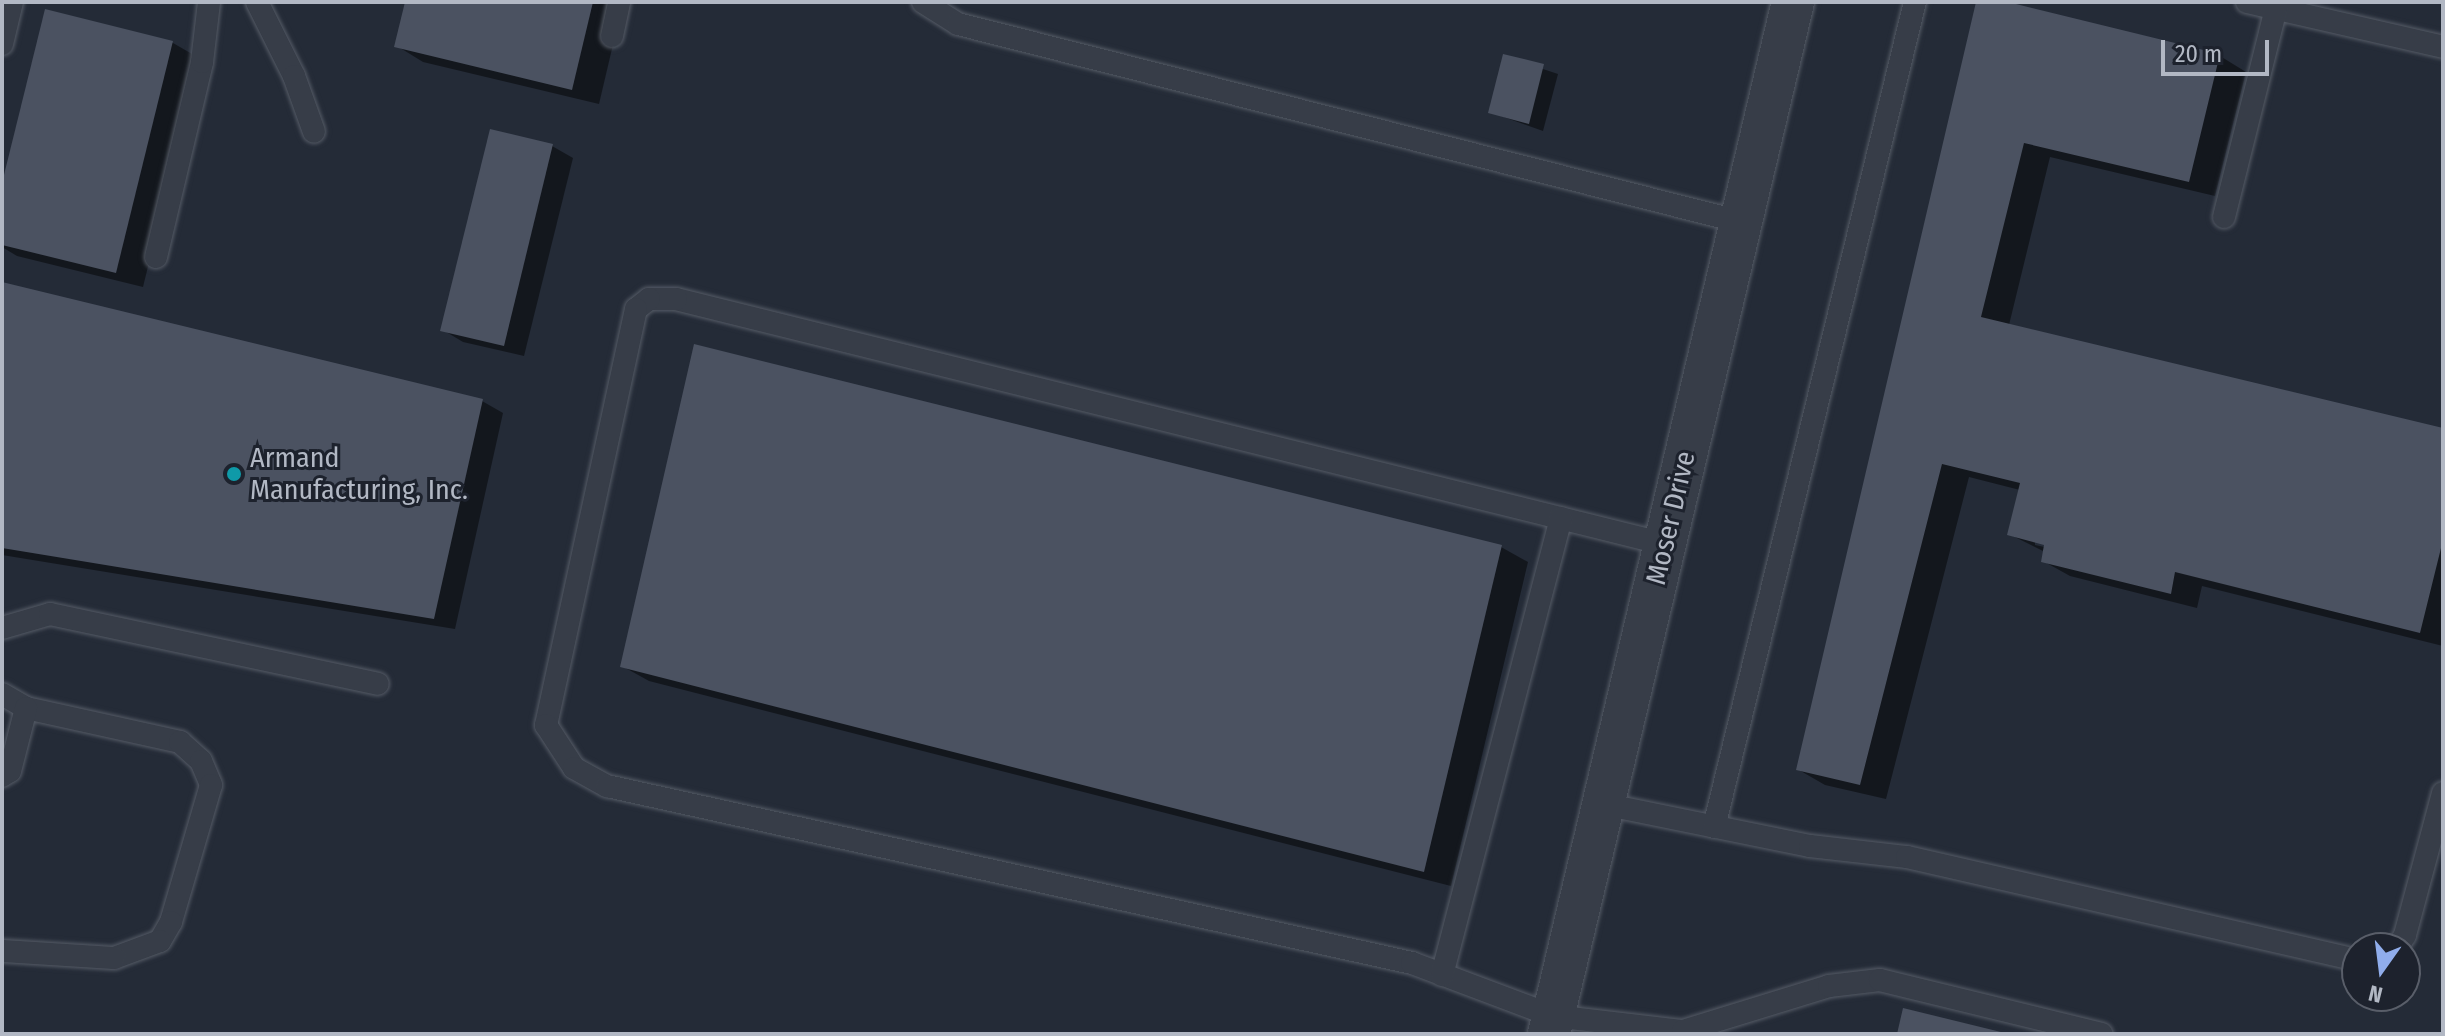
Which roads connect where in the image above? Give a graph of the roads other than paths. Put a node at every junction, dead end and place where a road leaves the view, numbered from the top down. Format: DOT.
graph roads {
  1 [pos="12,2"];
  2 [pos="209,2"];
  3 [pos="257,2"];
  4 [pos="619,2"];
  5 [pos="923,2"];
  6 [pos="1793,2"];
  7 [pos="1915,2"];
  8 [pos="2247,2"];
  9 [pos="2276,9"];
  10 [pos="612,36"];
  11 [pos="2,44"];
  12 [pos="2443,47"];
  13 [pos="314,132"];
  14 [pos="2224,217"];
  15 [pos="1741,222"];
  16 [pos="156,257"];
  17 [pos="1561,518"];
  18 [pos="1665,544"];
  19 [pos="2,628"];
  20 [pos="378,684"];
  21 [pos="2,694"];
  22 [pos="26,708"];
  23 [pos="2,776"];
  24 [pos="2443,793"];
  25 [pos="1603,804"];
  26 [pos="1714,827"];
  27 [pos="2406,932"];
  28 [pos="2,951"];
  29 [pos="2341,956"];
  30 [pos="1442,975"];
  31 [pos="1551,1025"];
  32 [pos="2101,1034"];
  1 -- 11 [label="lane"];
  2 -- 16 [label="lane"];
  3 -- 13 [label="lane"];
  4 -- 10 [label="lane"];
  5 -- 15 [label="lane"];
  6 -- 15 [label="street, Moser Drive"];
  7 -- 26 [label="lane"];
  8 -- 9 [label="lane"];
  9 -- 12 [label="lane"];
  9 -- 14 [label="lane"];
  15 -- 18 [label="street, Moser Drive"];
  17 -- 18 [label="lane"];
  17 -- 30 [label="lane"];
  17 -- 30 [label="lane"];
  18 -- 25 [label="street, Moser Drive"];
  19 -- 20 [label="lane"];
  21 -- 22 [label="lane"];
  22 -- 23 [label="lane"];
  22 -- 28 [label="lane"];
  24 -- 27 [label="lane"];
  25 -- 26 [label="lane"];
  25 -- 31 [label="street, Moser Drive"];
  26 -- 29 [label="lane"];
  30 -- 31 [label="lane"];
  31 -- 32 [label="lane"];
}
